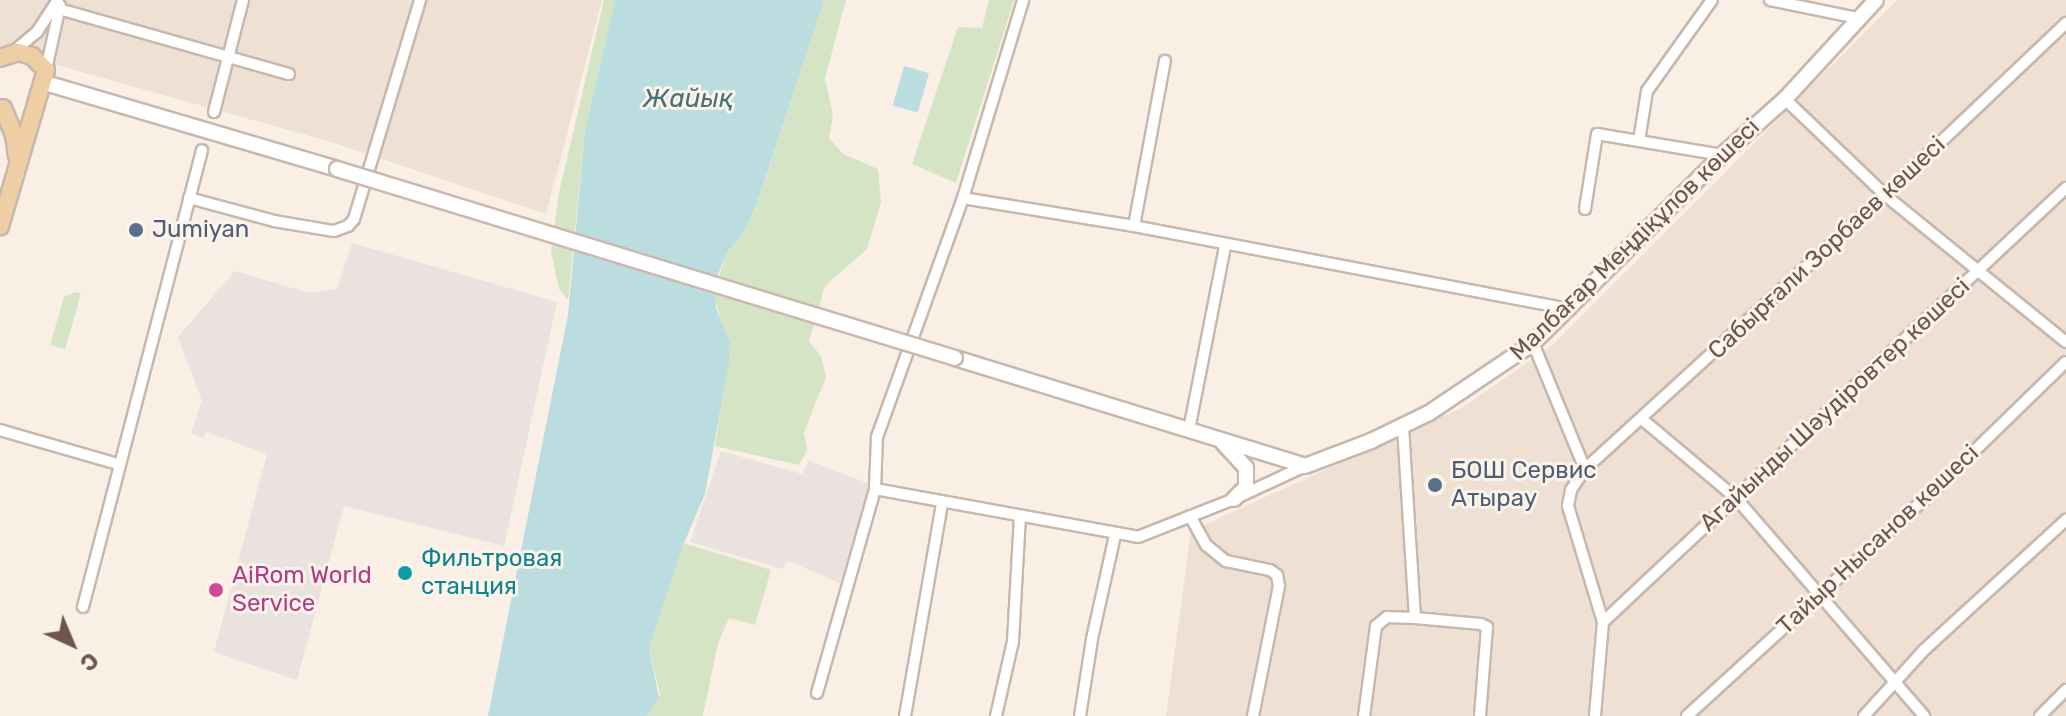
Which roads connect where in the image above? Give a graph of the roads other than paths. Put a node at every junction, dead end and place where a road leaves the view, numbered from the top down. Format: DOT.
graph roads {
  1 [pos="243,0"];
  2 [pos="420,0"];
  3 [pos="1023,0"];
  4 [pos="1712,0"];
  5 [pos="1770,0"];
  6 [pos="1876,0"];
  7 [pos="59,3"];
  8 [pos="1858,18"];
  9 [pos="2066,23"];
  10 [pos="3,56"];
  11 [pos="228,56"];
  12 [pos="1165,61"];
  13 [pos="289,74"];
  14 [pos="44,76"];
  15 [pos="1785,99"];
  16 [pos="37,101"];
  17 [pos="2,106"];
  18 [pos="214,112"];
  19 [pos="1639,141"];
  20 [pos="202,150"];
  21 [pos="1722,155"];
  22 [pos="18,166"];
  23 [pos="2066,188"];
  24 [pos="1885,195"];
  25 [pos="189,198"];
  26 [pos="963,198"];
  27 [pos="1585,209"];
  28 [pos="0,226"];
  29 [pos="1134,226"];
  30 [pos="1225,246"];
  31 [pos="1979,271"];
  32 [pos="1570,309"];
  33 [pos="2066,342"];
  34 [pos="1533,343"];
  35 [pos="2066,362"];
  36 [pos="1643,420"];
  37 [pos="1403,425"];
  38 [pos="0,430"];
  39 [pos="1189,430"];
  40 [pos="1219,440"];
  41 [pos="118,464"];
  42 [pos="1305,466"];
  43 [pos="1585,469"];
  44 [pos="875,489"];
  45 [pos="1736,498"];
  46 [pos="1234,499"];
  47 [pos="942,503"];
  48 [pos="1020,516"];
  49 [pos="1190,516"];
  50 [pos="2066,520"];
  51 [pos="1115,535"];
  52 [pos="1818,596"];
  53 [pos="83,607"];
  54 [pos="1415,618"];
  55 [pos="1603,622"];
  56 [pos="1898,682"];
  57 [pos="2066,690"];
  58 [pos="817,693"];
  59 [pos="905,716"];
  60 [pos="996,716"];
  61 [pos="1080,716"];
  62 [pos="1253,716"];
  63 [pos="1364,716"];
  64 [pos="1480,716"];
  65 [pos="1595,716"];
  66 [pos="1687,716"];
  67 [pos="1864,716"];
  68 [pos="1924,716"];
  69 [pos="2040,716"];
  1 -- 11 [label="street"];
  2 -- 25 [label="street"];
  3 -- 26 [label="street"];
  4 -- 19 [label="street"];
  5 -- 8 [label="street"];
  6 -- 8 [label="main road, Малбағар Меңдіқұлов көшесі"];
  7 -- 10 [label="street"];
  7 -- 11 [label="street"];
  7 -- 14 [label="street"];
  8 -- 15 [label="main road, Малбағар Меңдіқұлов көшесі"];
  9 -- 24 [label="street, Сабырғали Зорбаев көшесі"];
  10 -- 14 [label="main road"];
  11 -- 13 [label="street"];
  11 -- 18 [label="street"];
  12 -- 29 [label="street"];
  14 -- 16 [label="main road"];
  14 -- 39 [label="main road, bridge"];
  15 -- 21 [label="main road, Малбағар Меңдіқұлов көшесі"];
  15 -- 24 [label="street"];
  16 -- 17 [label="main road"];
  16 -- 22 [label="main road"];
  17 -- 22 [label="main road"];
  19 -- 21 [label="street"];
  19 -- 27 [label="street"];
  20 -- 25 [label="street"];
  21 -- 32 [label="main road, Малбағар Меңдіқұлов көшесі"];
  22 -- 28 [label="main road"];
  23 -- 31 [label="street, Агайынды Шәудіровтер көшесi"];
  24 -- 31 [label="street"];
  24 -- 36 [label="street, Сабырғали Зорбаев көшесі"];
  25 -- 41 [label="street"];
  26 -- 29 [label="street"];
  26 -- 44 [label="street"];
  29 -- 30 [label="street"];
  30 -- 32 [label="street"];
  30 -- 39 [label="street"];
  31 -- 33 [label="street"];
  31 -- 45 [label="street, Агайынды Шәудіровтер көшесi"];
  32 -- 34 [label="main road, Малбағар Меңдіқұлов көшесі"];
  34 -- 37 [label="main road, Малбағар Меңдіқұлов көшесі"];
  34 -- 43 [label="street"];
  35 -- 52 [label="street, Тайыр Нысанов көшесi"];
  36 -- 43 [label="street, Сабырғали Зорбаев көшесі"];
  36 -- 45 [label="street"];
  37 -- 42 [label="main road, Малбағар Меңдіқұлов көшесі"];
  37 -- 54 [label="street"];
  38 -- 41 [label="street"];
  39 -- 40 [label="main road"];
  40 -- 42 [label="main road"];
  40 -- 46 [label="main road"];
  41 -- 53 [label="street"];
  42 -- 46 [label="street"];
  43 -- 55 [label="street"];
  44 -- 47 [label="street"];
  44 -- 58 [label="street"];
  45 -- 52 [label="street"];
  45 -- 55 [label="street, Агайынды Шәудіровтер көшесi"];
  46 -- 49 [label="street"];
  47 -- 48 [label="street"];
  47 -- 59 [label="street"];
  48 -- 51 [label="street"];
  48 -- 60 [label="street"];
  49 -- 51 [label="street"];
  49 -- 62 [label="street"];
  50 -- 56 [label="street"];
  51 -- 61 [label="street"];
  52 -- 56 [label="street"];
  52 -- 66 [label="street, Тайыр Нысанов көшесi"];
  54 -- 63 [label="street"];
  54 -- 64 [label="street"];
  55 -- 65 [label="street"];
  56 -- 67 [label="street"];
  56 -- 68 [label="street"];
  57 -- 69 [label="street"];
}
